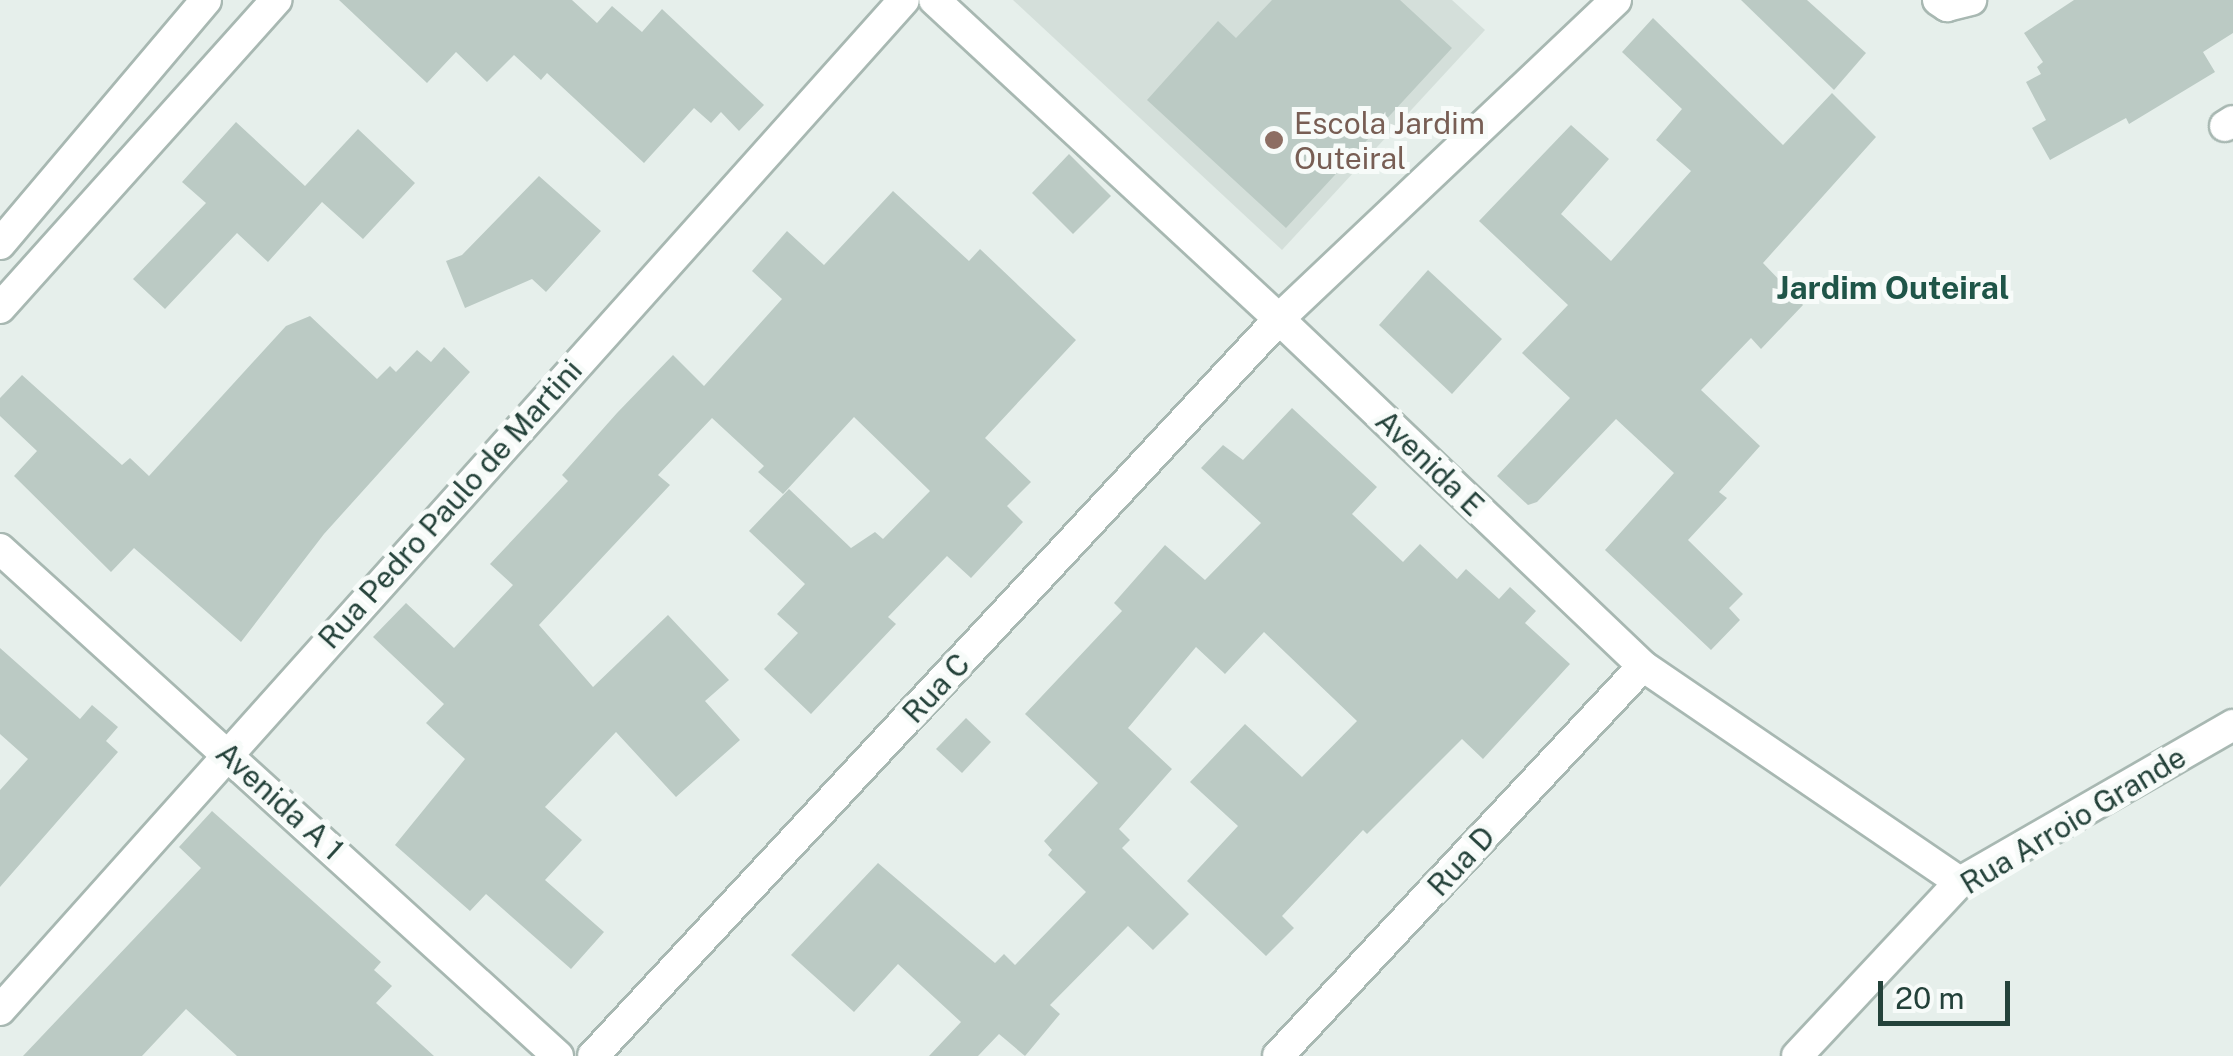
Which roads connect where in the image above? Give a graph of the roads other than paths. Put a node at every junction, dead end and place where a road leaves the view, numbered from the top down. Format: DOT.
graph roads {
  1 [pos="206,0"];
  2 [pos="276,0"];
  3 [pos="904,0"];
  4 [pos="934,0"];
  5 [pos="1616,0"];
  6 [pos="1938,0"];
  7 [pos="1970,0"];
  8 [pos="0,244"];
  9 [pos="0,308"];
  10 [pos="1279,319"];
  11 [pos="0,549"];
  12 [pos="1643,666"];
  13 [pos="2233,725"];
  14 [pos="227,752"];
  15 [pos="1960,882"];
  16 [pos="0,1010"];
  17 [pos="558,1056"];
  18 [pos="593,1056"];
  19 [pos="1278,1056"];
  20 [pos="1797,1056"];
  1 -- 8 [label="street"];
  2 -- 9 [label="street"];
  3 -- 14 [label="street, Rua Pedro Paulo de Martini"];
  4 -- 10 [label="street, Avenida E"];
  5 -- 10 [label="street, Rua C"];
  6 -- 7 [label="street"];
  10 -- 12 [label="street, Avenida E"];
  10 -- 18 [label="street, Rua C"];
  11 -- 14 [label="street, Avenida A 1"];
  12 -- 15 [label="street, Avenida E"];
  12 -- 19 [label="street, Rua D"];
  13 -- 15 [label="street, Rua Arroio Grande"];
  14 -- 16 [label="street, Rua Pedro Paulo de Martini"];
  14 -- 17 [label="street, Avenida A 1"];
  15 -- 20 [label="street, Rua Arroio Grande"];
}
